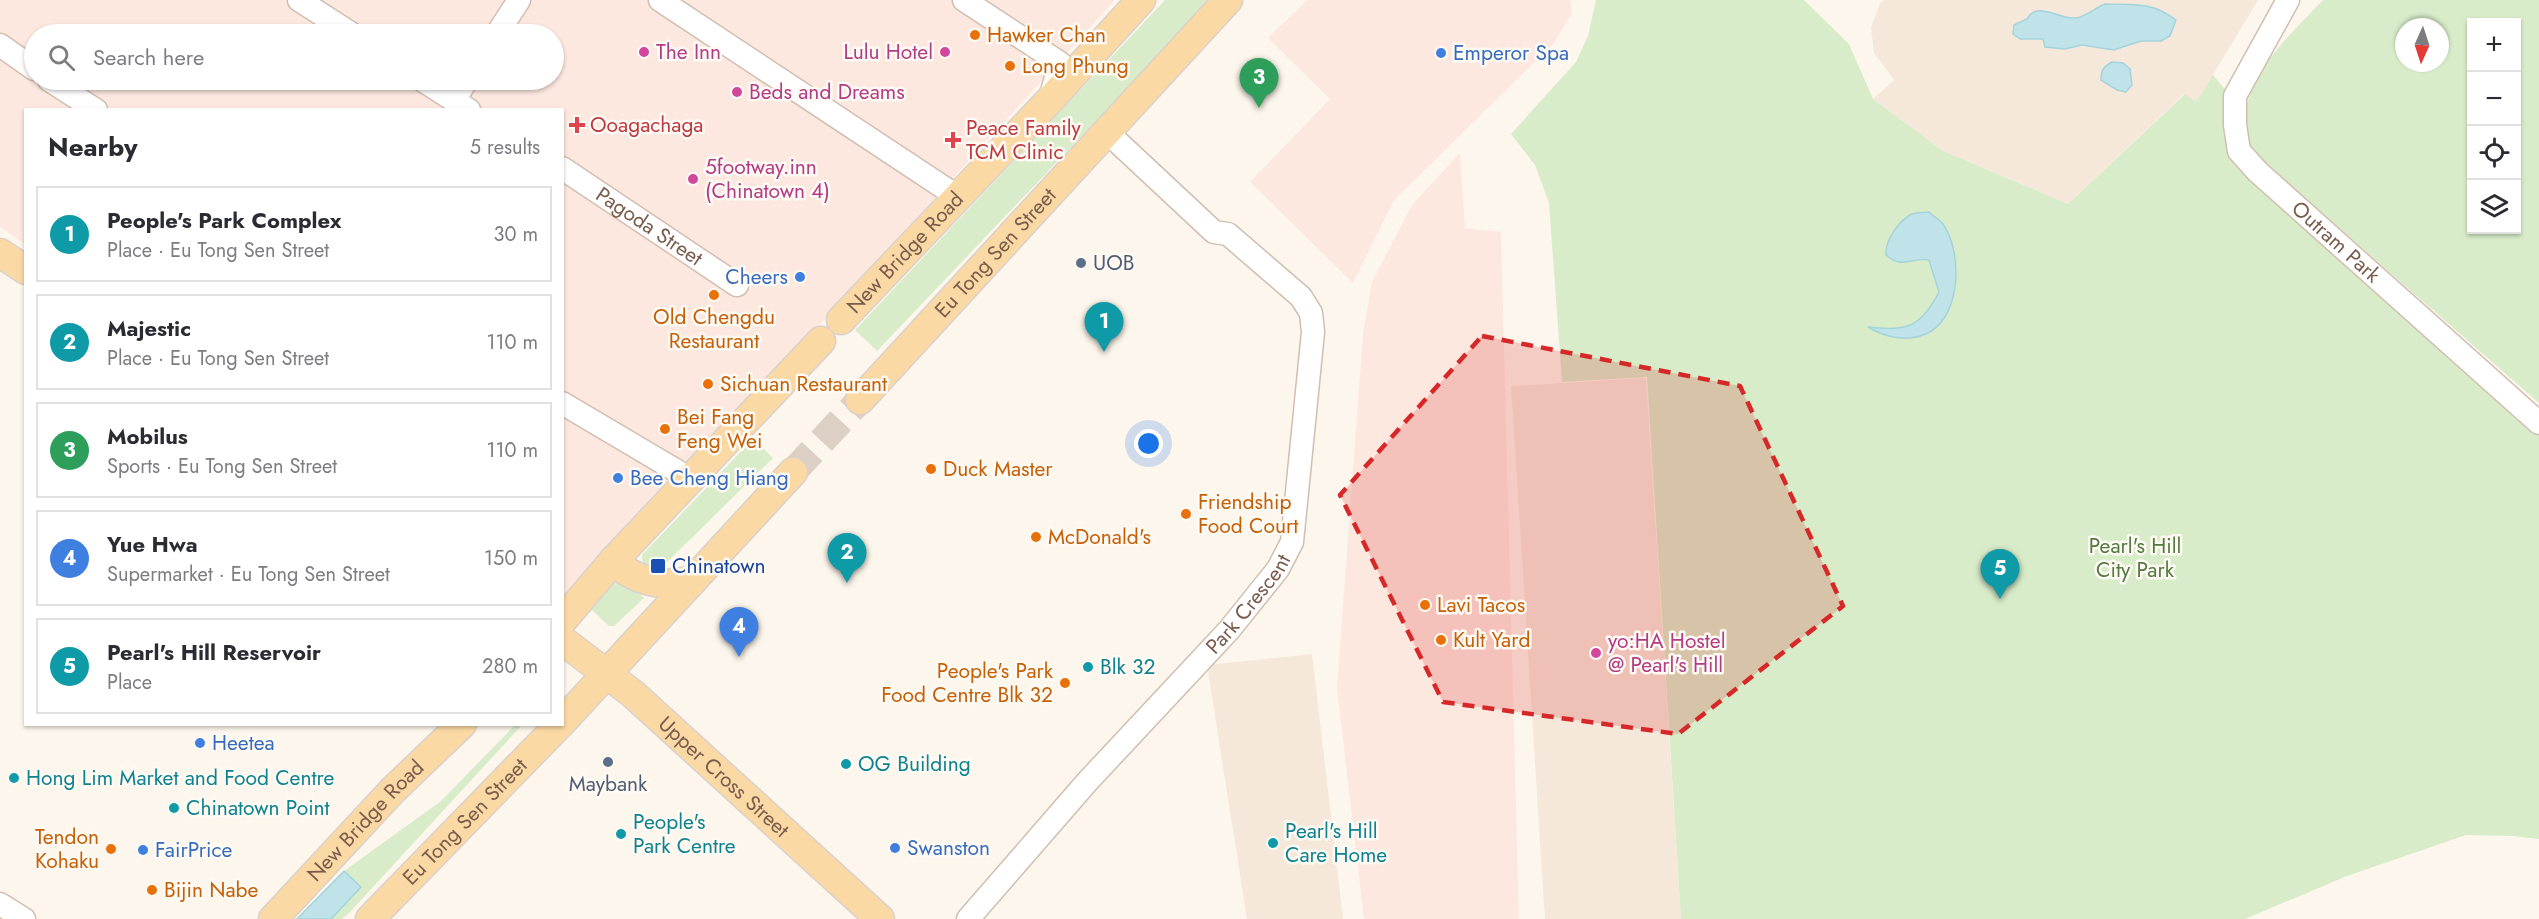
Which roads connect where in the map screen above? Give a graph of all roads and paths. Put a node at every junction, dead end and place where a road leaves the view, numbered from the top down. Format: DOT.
graph roads {
  1 [pos="299,0"];
  2 [pos="519,0"];
  3 [pos="660,0"];
  4 [pos="964,0"];
  5 [pos="983,0"];
  6 [pos="1141,0"];
  7 [pos="1228,0"];
  8 [pos="2288,0"];
  9 [pos="2305,0"];
  10 [pos="2276,23"];
  11 [pos="336,24"];
  12 [pos="503,24"];
  13 [pos="0,45"];
  14 [pos="24,62"];
  15 [pos="1082,65"];
  16 [pos="65,90"];
  17 [pos="438,90"];
  18 [pos="465,90"];
  19 [pos="1049,101"];
  20 [pos="461,105"];
  21 [pos="93,108"];
  22 [pos="1113,128"];
  23 [pos="564,169"];
  24 [pos="958,197"];
  25 [pos="0,253"];
  26 [pos="24,269"];
  27 [pos="737,285"];
  28 [pos="841,320"];
  29 [pos="821,341"];
  30 [pos="860,400"];
  31 [pos="564,404"];
  32 [pos="2539,423"];
  33 [pos="793,472"];
  34 [pos="688,481"];
  35 [pos="613,561"];
  36 [pos="693,580"];
  37 [pos="564,619"];
  38 [pos="564,641"];
  39 [pos="609,674"];
  40 [pos="564,720"];
  41 [pos="460,726"];
  42 [pos="558,726"];
  43 [pos="0,904"];
  44 [pos="24,919"];
  45 [pos="273,919"];
  46 [pos="370,919"];
  47 [pos="880,919"];
  48 [pos="968,919"];
  1 -- 11 [label="street"];
  2 -- 12 [label="street"];
  3 -- 24 [label="street"];
  4 -- 19 [label="street"];
  5 -- 15 [label="street"];
  6 -- 15 [label="main road, New Bridge Road"];
  7 -- 22 [label="main road, Eu Tong Sen Street"];
  8 -- 10 [label="street, Outram Park"];
  9 -- 10 [label="street, Outram Park"];
  10 -- 32 [label="street, Outram Park"];
  13 -- 14 [label="street"];
  15 -- 19 [label="main road, New Bridge Road"];
  16 -- 21 [label="street"];
  17 -- 20 [label="street"];
  18 -- 20 [label="street"];
  19 -- 24 [label="main road, New Bridge Road"];
  22 -- 30 [label="main road, Eu Tong Sen Street"];
  22 -- 48 [label="street, Park Crescent"];
  23 -- 27 [label="street, Pagoda Street"];
  24 -- 28 [label="main road, New Bridge Road"];
  25 -- 26 [label="main road"];
  29 -- 34 [label="main road"];
  31 -- 34 [label="street"];
  33 -- 36 [label="main road, Eu Tong Sen Street"];
  34 -- 35 [label="main road"];
  35 -- 36 [label="main road"];
  35 -- 37 [label="main road"];
  36 -- 39 [label="main road, Eu Tong Sen Street"];
  38 -- 39 [label="main road, Upper Cross Street"];
  39 -- 40 [label="main road, Eu Tong Sen Street"];
  39 -- 47 [label="main road, Upper Cross Street"];
  41 -- 45 [label="main road, New Bridge Road"];
  42 -- 46 [label="main road, Eu Tong Sen Street"];
  43 -- 44 [label="street"];
}
